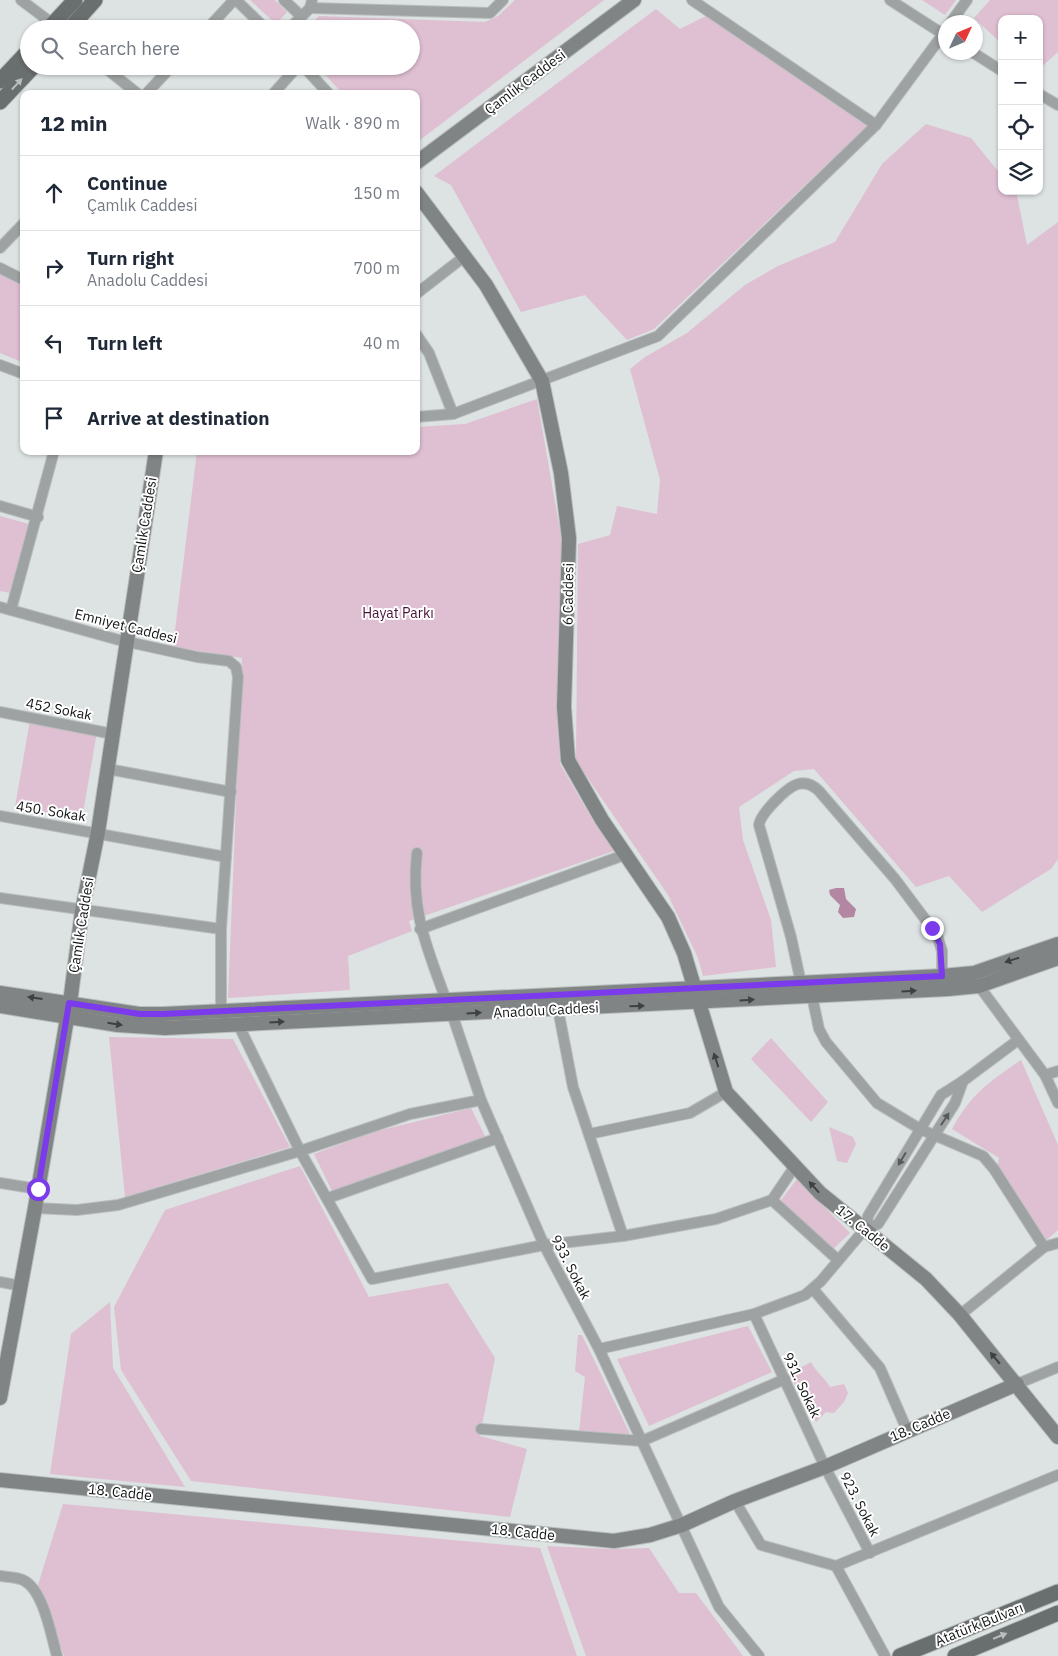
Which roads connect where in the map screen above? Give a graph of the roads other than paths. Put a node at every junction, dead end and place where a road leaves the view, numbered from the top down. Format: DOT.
graph roads {
  1 [pos="21,0"];
  2 [pos="75,0"];
  3 [pos="95,0"];
  4 [pos="235,0"];
  5 [pos="284,0"];
  6 [pos="440,0"];
  7 [pos="503,0"];
  8 [pos="692,0"];
  9 [pos="890,0"];
  10 [pos="967,0"];
  11 [pos="628,2"];
  12 [pos="311,4"];
  13 [pos="439,12"];
  14 [pos="300,15"];
  15 [pos="956,15"];
  16 [pos="43,20"];
  17 [pos="56,20"];
  18 [pos="77,20"];
  19 [pos="216,20"];
  20 [pos="256,20"];
  21 [pos="296,20"];
  22 [pos="938,29"];
  23 [pos="938,41"];
  24 [pos="983,59"];
  25 [pos="20,60"];
  26 [pos="998,68"];
  27 [pos="26,75"];
  28 [pos="114,75"];
  29 [pos="164,75"];
  30 [pos="290,75"];
  31 [pos="311,75"];
  32 [pos="0,81"];
  33 [pos="133,90"];
  34 [pos="150,90"];
  35 [pos="277,90"];
  36 [pos="325,90"];
  37 [pos="1043,96"];
  38 [pos="0,102"];
  39 [pos="1058,105"];
  40 [pos="876,125"];
  41 [pos="420,160"];
  42 [pos="420,197"];
  43 [pos="20,227"];
  44 [pos="0,248"];
  45 [pos="465,256"];
  46 [pos="0,268"];
  47 [pos="20,278"];
  48 [pos="420,291"];
  49 [pos="420,340"];
  50 [pos="0,364"];
  51 [pos="20,372"];
  52 [pos="542,381"];
  53 [pos="453,414"];
  54 [pos="420,417"];
  55 [pos="53,455"];
  56 [pos="155,455"];
  57 [pos="0,506"];
  58 [pos="38,517"];
  59 [pos="0,607"];
  60 [pos="12,610"];
  61 [pos="126,642"];
  62 [pos="0,712"];
  63 [pos="113,734"];
  64 [pos="108,769"];
  65 [pos="231,792"];
  66 [pos="0,816"];
  67 [pos="98,832"];
  68 [pos="417,853"];
  69 [pos="627,854"];
  70 [pos="226,857"];
  71 [pos="0,898"];
  72 [pos="82,911"];
  73 [pos="221,929"];
  74 [pos="420,929"];
  75 [pos="1058,944"];
  76 [pos="1058,958"];
  77 [pos="942,976"];
  78 [pos="801,983"];
  79 [pos="979,986"];
  80 [pos="694,988"];
  81 [pos="0,993"];
  82 [pos="812,996"];
  83 [pos="446,1000"];
  84 [pos="698,1003"];
  85 [pos="0,1006"];
  86 [pos="68,1009"];
  87 [pos="558,1009"];
  88 [pos="221,1012"];
  89 [pos="452,1014"];
  90 [pos="238,1024"];
  91 [pos="1018,1040"];
  92 [pos="1058,1071"];
  93 [pos="1045,1075"];
  94 [pos="963,1081"];
  95 [pos="726,1092"];
  96 [pos="481,1100"];
  97 [pos="1058,1103"];
  98 [pos="920,1129"];
  99 [pos="589,1134"];
  100 [pos="934,1136"];
  101 [pos="498,1138"];
  102 [pos="300,1152"];
  103 [pos="796,1166"];
  104 [pos="0,1183"];
  105 [pos="38,1189"];
  106 [pos="328,1198"];
  107 [pos="772,1200"];
  108 [pos="35,1208"];
  109 [pos="865,1228"];
  110 [pos="622,1236"];
  111 [pos="1058,1243"];
  112 [pos="544,1245"];
  113 [pos="1044,1247"];
  114 [pos="838,1260"];
  115 [pos="0,1282"];
  116 [pos="22,1286"];
  117 [pos="813,1289"];
  118 [pos="754,1314"];
  119 [pos="960,1315"];
  120 [pos="599,1349"];
  121 [pos="1058,1367"];
  122 [pos="2,1377"];
  123 [pos="784,1379"];
  124 [pos="1017,1384"];
  125 [pos="0,1398"];
  126 [pos="481,1430"];
  127 [pos="907,1430"];
  128 [pos="1058,1437"];
  129 [pos="642,1441"];
  130 [pos="825,1467"];
  131 [pos="1058,1475"];
  132 [pos="0,1480"];
  133 [pos="735,1501"];
  134 [pos="682,1526"];
  135 [pos="870,1553"];
  136 [pos="836,1566"];
  137 [pos="0,1576"];
  138 [pos="1058,1592"];
  139 [pos="1058,1613"];
  140 [pos="57,1656"];
  141 [pos="759,1656"];
  142 [pos="885,1656"];
  143 [pos="900,1656"];
  144 [pos="955,1656"];
  1 -- 16 [label="street"];
  2 -- 17 [label="main road"];
  3 -- 18 [label="main road"];
  4 -- 19 [label="street"];
  4 -- 20 [label="street"];
  5 -- 14 [label="street"];
  6 -- 13 [label="street"];
  7 -- 13 [label="street"];
  8 -- 40 [label="street"];
  9 -- 22 [label="street"];
  10 -- 15 [label="street"];
  11 -- 41 [label="street, Çamlık Caddesi"];
  12 -- 13 [label="street"];
  12 -- 14 [label="street"];
  14 -- 21 [label="street"];
  23 -- 40 [label="street"];
  24 -- 26 [label="street"];
  25 -- 32 [label="main road"];
  38 -- 27 [label="main road, one-way"];
  28 -- 33 [label="street"];
  29 -- 34 [label="street"];
  30 -- 35 [label="street"];
  31 -- 36 [label="street"];
  37 -- 39 [label="street"];
  40 -- 52 [label="street"];
  42 -- 45 [label="street, 6 Caddesi"];
  43 -- 44 [label="street"];
  45 -- 48 [label="street"];
  45 -- 52 [label="street, 6 Caddesi"];
  46 -- 47 [label="street"];
  49 -- 53 [label="street"];
  50 -- 51 [label="street"];
  52 -- 53 [label="street"];
  52 -- 69 [label="street, 6 Caddesi"];
  53 -- 54 [label="street"];
  55 -- 58 [label="street"];
  56 -- 61 [label="street, Çamlık Caddesi"];
  57 -- 58 [label="street"];
  58 -- 60 [label="street"];
  59 -- 60 [label="street, Emniyet Caddesi"];
  60 -- 61 [label="street, Emniyet Caddesi"];
  61 -- 63 [label="street, Çamlık Caddesi"];
  61 -- 65 [label="street, Emniyet Caddesi"];
  62 -- 63 [label="street, 452 Sokak"];
  63 -- 64 [label="street, Çamlık Caddesi"];
  64 -- 65 [label="street"];
  64 -- 67 [label="street, Çamlık Caddesi"];
  65 -- 70 [label="street"];
  66 -- 67 [label="street, 450. Sokak"];
  67 -- 70 [label="street, 450. Sokak"];
  67 -- 72 [label="street, Çamlık Caddesi"];
  68 -- 74 [label="street"];
  69 -- 74 [label="street"];
  69 -- 80 [label="street, 6 Caddesi"];
  70 -- 73 [label="street"];
  71 -- 72 [label="street"];
  72 -- 73 [label="street"];
  72 -- 86 [label="street, Çamlık Caddesi"];
  73 -- 88 [label="street"];
  74 -- 83 [label="street"];
  75 -- 77 [label="street, Anadolu Caddesi, one-way"];
  76 -- 79 [label="street, Anadolu Caddesi"];
  77 -- 78 [label="street, Anadolu Caddesi"];
  77 -- 78 [label="street"];
  78 -- 80 [label="street, Anadolu Caddesi"];
  82 -- 79 [label="street, Anadolu Caddesi, one-way"];
  79 -- 91 [label="street"];
  80 -- 83 [label="street, Anadolu Caddesi"];
  80 -- 84 [label="street, 6 Caddesi"];
  86 -- 81 [label="street, Anadolu Caddesi, one-way"];
  84 -- 82 [label="street, Anadolu Caddesi, one-way"];
  82 -- 98 [label="street"];
  83 -- 88 [label="street, Anadolu Caddesi"];
  87 -- 84 [label="street, Anadolu Caddesi, one-way"];
  95 -- 84 [label="street, 17. Cadde, one-way"];
  85 -- 86 [label="street, Anadolu Caddesi"];
  86 -- 88 [label="street, Anadolu Caddesi"];
  86 -- 90 [label="street, Anadolu Caddesi, one-way"];
  86 -- 105 [label="street, Çamlık Caddesi"];
  89 -- 87 [label="street, Anadolu Caddesi, one-way"];
  87 -- 99 [label="street"];
  90 -- 89 [label="street, Anadolu Caddesi, one-way"];
  89 -- 96 [label="street, 933. Sokak"];
  90 -- 102 [label="street"];
  91 -- 93 [label="street"];
  91 -- 94 [label="street"];
  92 -- 93 [label="street"];
  93 -- 97 [label="street"];
  94 -- 98 [label="street"];
  100 -- 94 [label="street, one-way"];
  95 -- 99 [label="street"];
  95 -- 103 [label="street, 17. Cadde"];
  96 -- 101 [label="street, 933. Sokak"];
  96 -- 102 [label="street"];
  98 -- 100 [label="street"];
  98 -- 109 [label="street, one-way"];
  99 -- 110 [label="street"];
  100 -- 109 [label="street"];
  100 -- 113 [label="street"];
  101 -- 106 [label="street"];
  101 -- 112 [label="street, 933. Sokak"];
  102 -- 106 [label="street"];
  102 -- 108 [label="street"];
  103 -- 107 [label="street"];
  109 -- 103 [label="street, 17. Cadde, one-way"];
  104 -- 105 [label="street"];
  105 -- 108 [label="street, Çamlık Caddesi"];
  106 -- 112 [label="street"];
  107 -- 110 [label="street"];
  107 -- 114 [label="street"];
  108 -- 116 [label="street, Çamlık Caddesi"];
  109 -- 114 [label="street"];
  109 -- 119 [label="street, 17. Cadde"];
  110 -- 112 [label="street"];
  111 -- 113 [label="street"];
  112 -- 120 [label="street, 933. Sokak"];
  113 -- 119 [label="street"];
  114 -- 117 [label="street"];
  115 -- 116 [label="street"];
  116 -- 122 [label="street, Çamlık Caddesi"];
  117 -- 118 [label="street"];
  117 -- 127 [label="street"];
  118 -- 120 [label="street"];
  118 -- 123 [label="street, 931. Sokak"];
  124 -- 119 [label="street, 17. Cadde, one-way"];
  120 -- 129 [label="street, 933. Sokak"];
  121 -- 124 [label="street"];
  122 -- 125 [label="street, Çamlık Caddesi"];
  123 -- 129 [label="street"];
  123 -- 130 [label="street, 931. Sokak"];
  124 -- 127 [label="street, 18. Cadde"];
  124 -- 128 [label="street, 17. Cadde"];
  126 -- 129 [label="street"];
  127 -- 130 [label="street, 18. Cadde"];
  129 -- 134 [label="street, 933. Sokak"];
  130 -- 133 [label="street, 18. Cadde"];
  130 -- 135 [label="street, 923. Sokak"];
  131 -- 135 [label="street"];
  132 -- 134 [label="street, 18. Cadde"];
  133 -- 134 [label="street, 18. Cadde"];
  133 -- 136 [label="street"];
  134 -- 141 [label="street, 933. Sokak"];
  135 -- 136 [label="street"];
  136 -- 142 [label="street"];
  137 -- 140 [label="street"];
  138 -- 143 [label="main road, Atatürk Bulvarı"];
  144 -- 139 [label="main road, Atatürk Bulvarı, one-way"];
}
